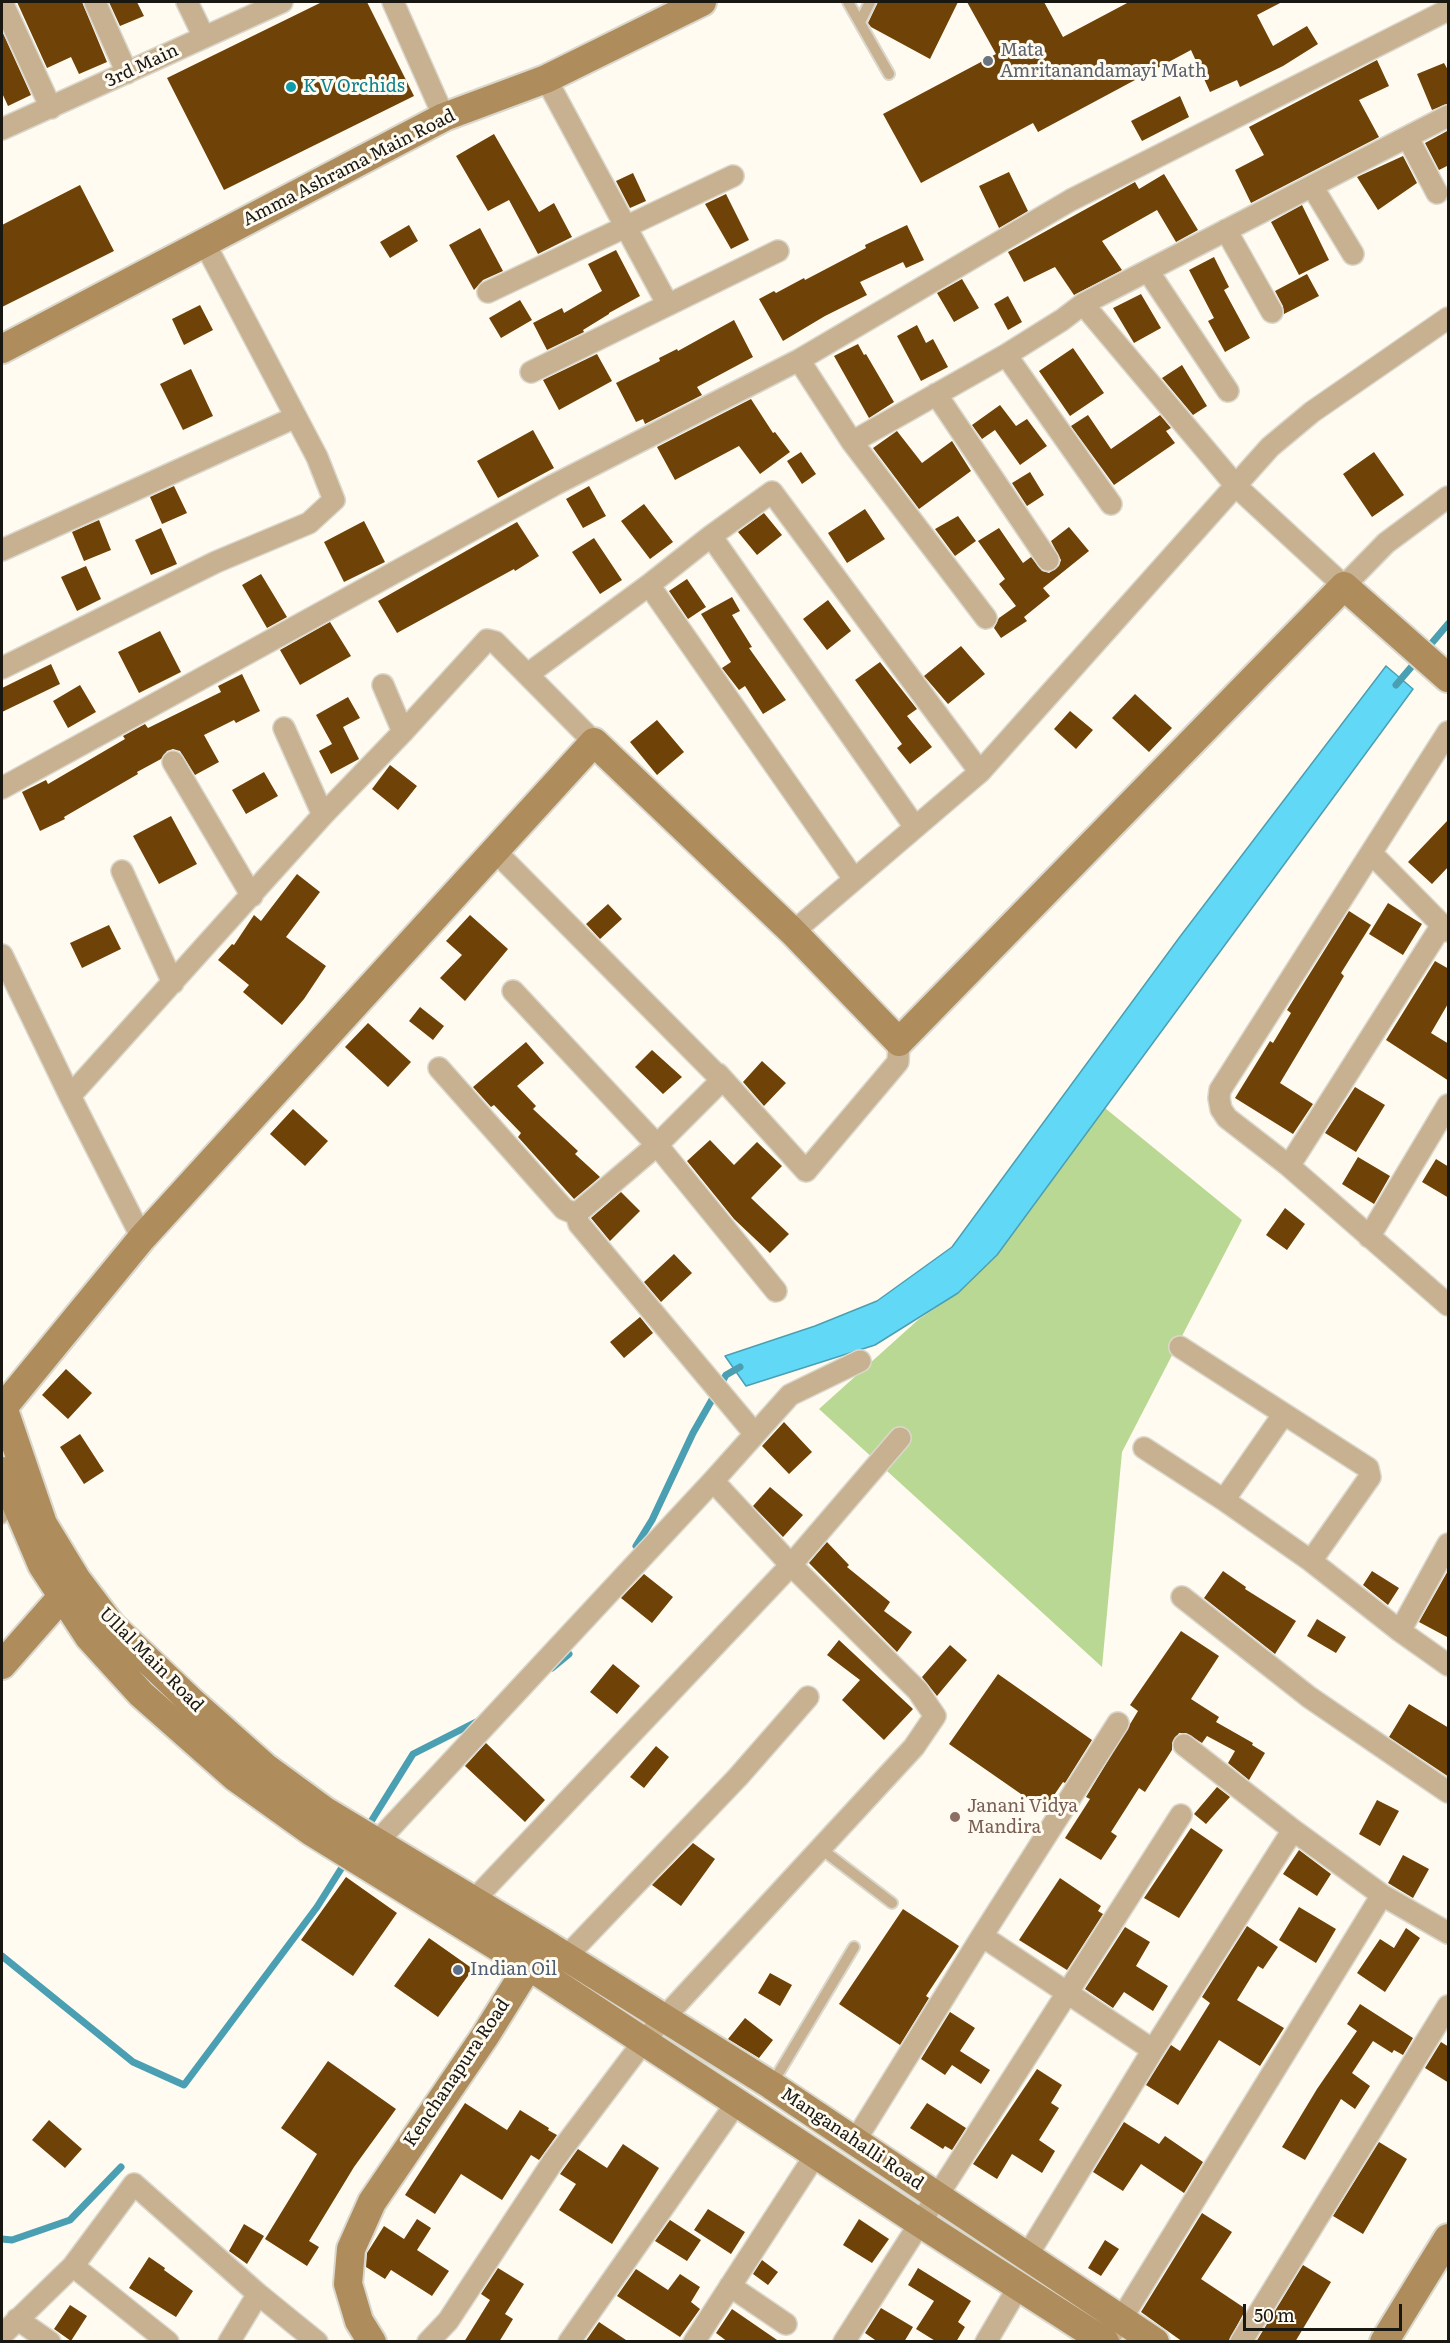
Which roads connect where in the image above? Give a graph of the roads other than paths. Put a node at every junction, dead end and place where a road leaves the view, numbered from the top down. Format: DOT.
graph roads {
  1 [pos="2,2"];
  2 [pos="94,2"];
  3 [pos="188,2"];
  4 [pos="280,2"];
  5 [pos="393,2"];
  6 [pos="702,2"];
  7 [pos="848,2"];
  8 [pos="870,2"];
  9 [pos="669,9"];
  10 [pos="1439,9"];
  11 [pos="860,22"];
  12 [pos="204,37"];
  13 [pos="127,73"];
  14 [pos="889,75"];
  15 [pos="546,79"];
  16 [pos="51,108"];
  17 [pos="1449,116"];
  18 [pos="444,117"];
  19 [pos="2,129"];
  20 [pos="1408,138"];
  21 [pos="733,176"];
  22 [pos="1312,186"];
  23 [pos="1437,193"];
  24 [pos="626,226"];
  25 [pos="1226,230"];
  26 [pos="204,242"];
  27 [pos="778,251"];
  28 [pos="1353,254"];
  29 [pos="1148,271"];
  30 [pos="488,292"];
  31 [pos="1083,304"];
  32 [pos="668,305"];
  33 [pos="1272,312"];
  34 [pos="1449,318"];
  35 [pos="2,349"];
  36 [pos="1006,355"];
  37 [pos="799,360"];
  38 [pos="531,372"];
  39 [pos="1228,391"];
  40 [pos="936,393"];
  41 [pos="296,417"];
  42 [pos="852,442"];
  43 [pos="1237,487"];
  44 [pos="1449,497"];
  45 [pos="1111,504"];
  46 [pos="711,536"];
  47 [pos="2,550"];
  48 [pos="1048,560"];
  49 [pos="649,585"];
  50 [pos="1344,586"];
  51 [pos="986,618"];
  52 [pos="2,668"];
  53 [pos="528,674"];
  54 [pos="1449,678"];
  55 [pos="383,685"];
  56 [pos="284,728"];
  57 [pos="403,732"];
  58 [pos="1449,732"];
  59 [pos="594,742"];
  60 [pos="173,762"];
  61 [pos="980,772"];
  62 [pos="2,788"];
  63 [pos="323,815"];
  64 [pos="915,827"];
  65 [pos="495,851"];
  66 [pos="1371,853"];
  67 [pos="122,871"];
  68 [pos="854,879"];
  69 [pos="252,896"];
  70 [pos="1445,928"];
  71 [pos="793,932"];
  72 [pos="2,955"];
  73 [pos="173,983"];
  74 [pos="513,991"];
  75 [pos="899,1042"];
  76 [pos="439,1068"];
  77 [pos="718,1074"];
  78 [pos="70,1096"];
  79 [pos="1449,1105"];
  80 [pos="657,1145"];
  81 [pos="1289,1166"];
  82 [pos="576,1214"];
  83 [pos="1369,1237"];
  84 [pos="142,1238"];
  85 [pos="776,1291"];
  86 [pos="1448,1304"];
  87 [pos="1180,1347"];
  88 [pos="860,1360"];
  89 [pos="2,1407"];
  90 [pos="1283,1415"];
  91 [pos="755,1434"];
  92 [pos="900,1438"];
  93 [pos="1144,1448"];
  94 [pos="2,1471"];
  95 [pos="713,1481"];
  96 [pos="1224,1500"];
  97 [pos="9,1511"];
  98 [pos="1449,1544"];
  99 [pos="1311,1561"];
  100 [pos="791,1565"];
  101 [pos="69,1589"];
  102 [pos="1182,1597"];
  103 [pos="1400,1631"];
  104 [pos="2,1665"];
  105 [pos="1449,1665"];
  106 [pos="808,1697"];
  107 [pos="1118,1723"];
  108 [pos="1184,1745"];
  109 [pos="1449,1792"];
  110 [pos="1181,1815"];
  111 [pos="1293,1830"];
  112 [pos="820,1848"];
  113 [pos="369,1853"];
  114 [pos="1382,1895"];
  115 [pos="473,1901"];
  116 [pos="892,1903"];
  117 [pos="1449,1933"];
  118 [pos="982,1936"];
  119 [pos="854,1947"];
  120 [pos="546,1955"];
  121 [pos="1068,1992"];
  122 [pos="1449,2006"];
  123 [pos="663,2019"];
  124 [pos="644,2041"];
  125 [pos="1153,2050"];
  126 [pos="771,2085"];
  127 [pos="737,2102"];
  128 [pos="855,2141"];
  129 [pos="816,2154"];
  130 [pos="937,2196"];
  131 [pos="920,2223"];
  132 [pos="1449,2238"];
  133 [pos="1027,2256"];
  134 [pos="72,2266"];
  135 [pos="729,2286"];
  136 [pos="1019,2286"];
  137 [pos="258,2295"];
  138 [pos="17,2319"];
  139 [pos="786,2324"];
  140 [pos="1111,2334"];
  141 [pos="2,2335"];
  142 [pos="360,2335"];
  143 [pos="50,2342"];
  144 [pos="168,2342"];
  145 [pos="229,2342"];
  146 [pos="317,2342"];
  147 [pos="428,2342"];
  148 [pos="568,2342"];
  149 [pos="693,2342"];
  150 [pos="844,2342"];
  151 [pos="986,2342"];
  152 [pos="1155,2342"];
  153 [pos="1241,2342"];
  154 [pos="1384,2342"];
  1 -- 16 [label="street"];
  2 -- 13 [label="street"];
  3 -- 12 [label="street"];
  4 -- 12 [label="street, 3rd Main"];
  5 -- 18 [label="street"];
  6 -- 9 [label="street, Amma Ashrama Main Road"];
  7 -- 11 [label="lane"];
  8 -- 11 [label="lane"];
  9 -- 15 [label="street, Amma Ashrama Main Road"];
  10 -- 37 [label="street"];
  11 -- 14 [label="lane"];
  12 -- 13 [label="street, 3rd Main"];
  13 -- 16 [label="street, 3rd Main"];
  15 -- 18 [label="street, Amma Ashrama Main Road"];
  15 -- 24 [label="street"];
  16 -- 19 [label="street, 3rd Main"];
  17 -- 20 [label="street"];
  18 -- 26 [label="street, Amma Ashrama Main Road"];
  20 -- 22 [label="street"];
  20 -- 23 [label="street"];
  21 -- 24 [label="street"];
  22 -- 25 [label="street"];
  22 -- 28 [label="street"];
  24 -- 30 [label="street"];
  24 -- 32 [label="street"];
  25 -- 29 [label="street"];
  25 -- 33 [label="street"];
  26 -- 35 [label="street, Amma Ashrama Main Road"];
  26 -- 41 [label="street"];
  27 -- 32 [label="street"];
  29 -- 31 [label="street"];
  29 -- 39 [label="street"];
  31 -- 36 [label="street"];
  31 -- 43 [label="street"];
  32 -- 38 [label="street"];
  34 -- 43 [label="street"];
  36 -- 40 [label="street"];
  36 -- 45 [label="street"];
  37 -- 42 [label="street"];
  37 -- 62 [label="street"];
  40 -- 42 [label="street"];
  40 -- 48 [label="street"];
  41 -- 47 [label="street"];
  41 -- 52 [label="street"];
  42 -- 51 [label="street"];
  43 -- 50 [label="street"];
  43 -- 61 [label="street"];
  44 -- 50 [label="street"];
  46 -- 49 [label="street"];
  46 -- 61 [label="street"];
  46 -- 64 [label="street"];
  49 -- 53 [label="street"];
  49 -- 68 [label="street"];
  50 -- 54 [label="street"];
  50 -- 75 [label="street"];
  53 -- 57 [label="street"];
  53 -- 59 [label="street"];
  55 -- 57 [label="street"];
  56 -- 63 [label="street"];
  57 -- 63 [label="street"];
  58 -- 66 [label="street"];
  59 -- 65 [label="street"];
  59 -- 71 [label="street"];
  60 -- 69 [label="street"];
  61 -- 64 [label="street"];
  63 -- 69 [label="street"];
  64 -- 68 [label="street"];
  65 -- 77 [label="street"];
  65 -- 84 [label="street"];
  66 -- 70 [label="street"];
  66 -- 81 [label="street"];
  67 -- 73 [label="street"];
  68 -- 71 [label="street"];
  69 -- 73 [label="street"];
  70 -- 81 [label="street"];
  71 -- 75 [label="street"];
  72 -- 78 [label="street"];
  73 -- 78 [label="street"];
  74 -- 80 [label="street"];
  75 -- 77 [label="street"];
  76 -- 82 [label="street"];
  77 -- 80 [label="street"];
  78 -- 84 [label="street"];
  79 -- 83 [label="street"];
  80 -- 82 [label="street"];
  80 -- 85 [label="street"];
  81 -- 83 [label="street"];
  82 -- 91 [label="street"];
  83 -- 86 [label="street"];
  84 -- 89 [label="street"];
  87 -- 90 [label="street"];
  88 -- 91 [label="street"];
  89 -- 101 [label="street, Ullal Main Road"];
  90 -- 96 [label="street"];
  90 -- 99 [label="street"];
  91 -- 95 [label="street"];
  92 -- 100 [label="street"];
  93 -- 96 [label="street"];
  94 -- 97 [label="street, Ullal Main Road"];
  95 -- 100 [label="street"];
  95 -- 113 [label="street"];
  96 -- 99 [label="street"];
  97 -- 101 [label="street, Ullal Main Road"];
  98 -- 103 [label="street"];
  99 -- 103 [label="street"];
  100 -- 112 [label="street"];
  100 -- 115 [label="street"];
  101 -- 104 [label="street"];
  101 -- 113 [label="street, Ullal Main Road"];
  102 -- 109 [label="street"];
  103 -- 105 [label="street"];
  106 -- 120 [label="street"];
  107 -- 118 [label="street"];
  108 -- 111 [label="street"];
  110 -- 121 [label="street"];
  111 -- 114 [label="street"];
  111 -- 125 [label="street"];
  112 -- 116 [label="lane"];
  112 -- 123 [label="street"];
  113 -- 115 [label="street"];
  113 -- 120 [label="street"];
  114 -- 117 [label="street"];
  114 -- 140 [label="street"];
  115 -- 120 [label="street"];
  118 -- 121 [label="street"];
  118 -- 128 [label="street"];
  119 -- 126 [label="lane"];
  120 -- 123 [label="street, Manganahalli Road"];
  120 -- 124 [label="street, Manganahalli Road"];
  120 -- 142 [label="street, Kenchanapura Road"];
  121 -- 125 [label="street"];
  121 -- 130 [label="street"];
  122 -- 153 [label="street"];
  123 -- 124 [label="street"];
  123 -- 126 [label="street, Manganahalli Road"];
  124 -- 127 [label="street, Manganahalli Road"];
  124 -- 147 [label="street"];
  125 -- 133 [label="street"];
  126 -- 128 [label="street, Manganahalli Road"];
  127 -- 129 [label="street, Manganahalli Road"];
  127 -- 148 [label="street"];
  128 -- 130 [label="street, Manganahalli Road"];
  129 -- 131 [label="street, Manganahalli Road"];
  129 -- 135 [label="street"];
  130 -- 131 [label="street"];
  130 -- 133 [label="street, Manganahalli Road"];
  131 -- 136 [label="street, Manganahalli Road"];
  131 -- 150 [label="street"];
  132 -- 154 [label="street"];
  133 -- 140 [label="street, Manganahalli Road"];
  134 -- 137 [label="street"];
  134 -- 138 [label="street"];
  134 -- 144 [label="street"];
  135 -- 139 [label="street"];
  135 -- 149 [label="street"];
  136 -- 140 [label="street, Manganahalli Road"];
  136 -- 151 [label="street"];
  137 -- 145 [label="street"];
  137 -- 146 [label="street"];
  138 -- 141 [label="street"];
  138 -- 143 [label="street"];
  140 -- 152 [label="street, Manganahalli Road"];
}
